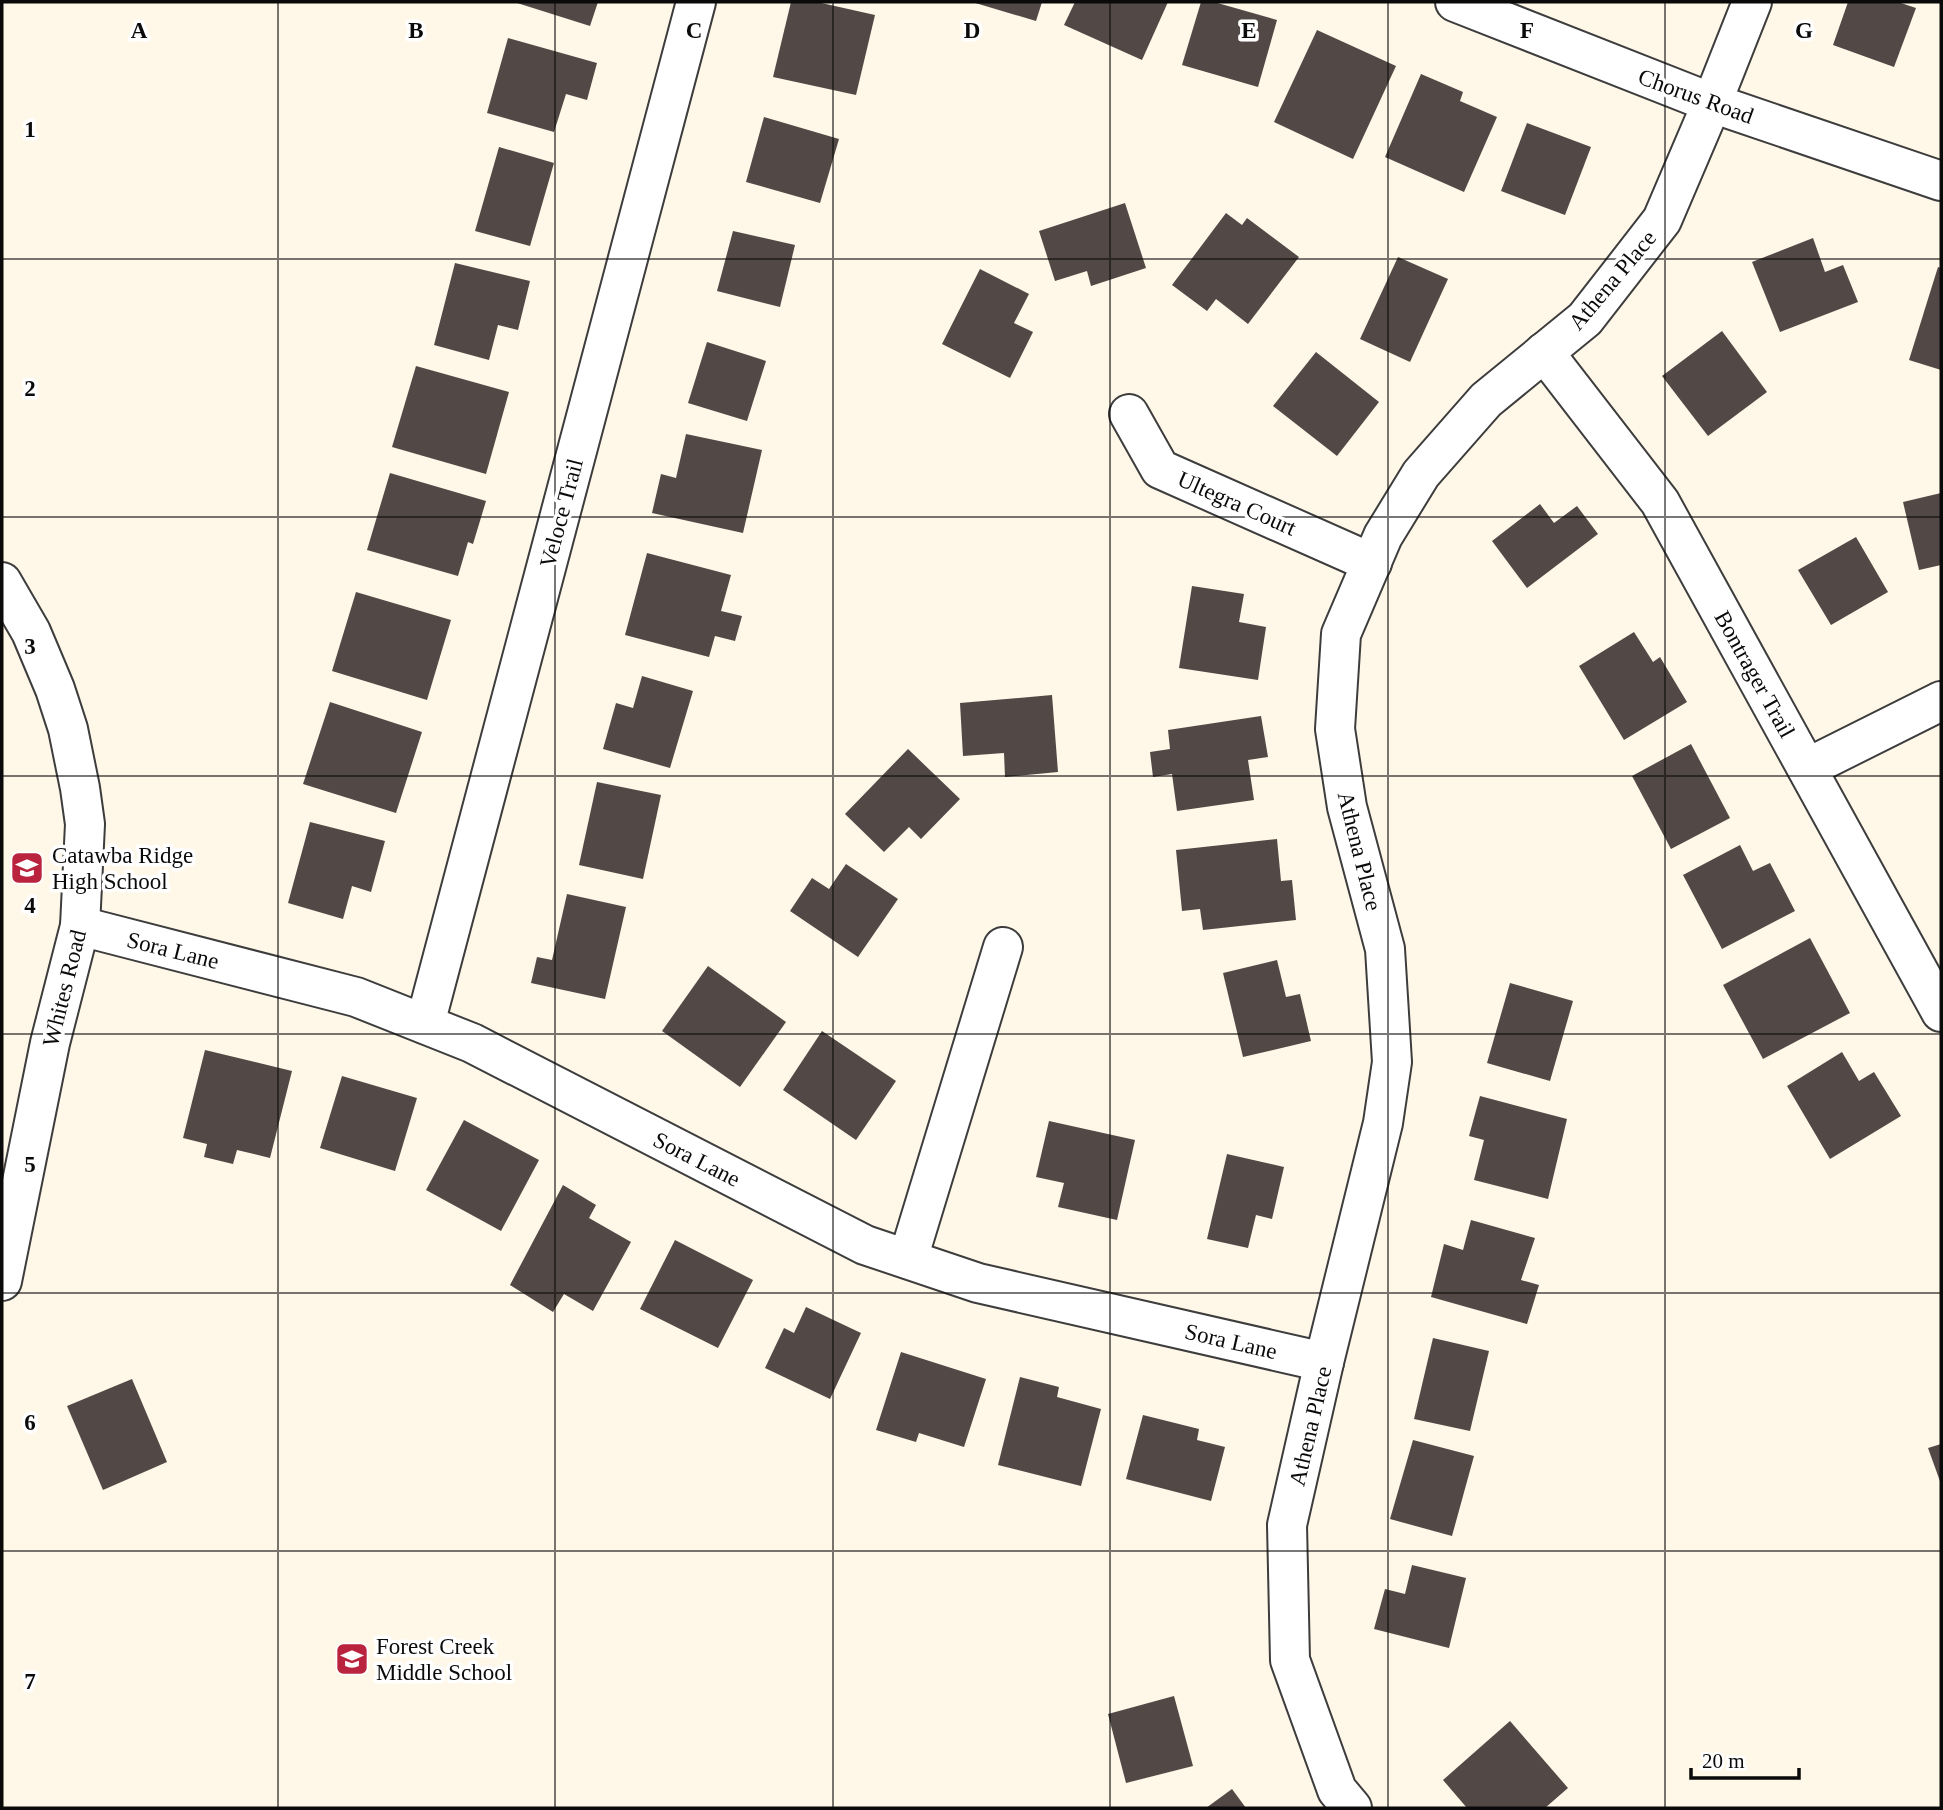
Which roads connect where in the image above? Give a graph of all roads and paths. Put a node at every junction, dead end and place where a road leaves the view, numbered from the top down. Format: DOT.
graph roads {
  1 [pos="696,2"];
  2 [pos="1455,2"];
  3 [pos="1752,2"];
  4 [pos="1712,103"];
  5 [pos="1941,181"];
  6 [pos="1544,352"];
  7 [pos="1129,414"];
  8 [pos="1372,563"];
  9 [pos="2,582"];
  10 [pos="1941,701"];
  11 [pos="1807,768"];
  12 [pos="80,926"];
  13 [pos="1003,947"];
  14 [pos="1941,1013"];
  15 [pos="425,1024"];
  16 [pos="908,1259"];
  17 [pos="2,1281"];
  18 [pos="1324,1362"];
  19 [pos="1353,1808"];
  1 -- 15 [label="street, Veloce Trail"];
  2 -- 4 [label="street, Chorus Road"];
  3 -- 4 [label="street, Athena Place"];
  4 -- 5 [label="street, Chorus Road"];
  4 -- 6 [label="street, Athena Place"];
  6 -- 8 [label="street, Athena Place"];
  6 -- 11 [label="street, Bontrager Trail"];
  7 -- 8 [label="street, Ultegra Court"];
  8 -- 18 [label="street, Athena Place"];
  9 -- 12 [label="street, Whites Road"];
  10 -- 11 [label="street"];
  11 -- 14 [label="street, Bontrager Trail"];
  12 -- 15 [label="street, Sora Lane"];
  12 -- 17 [label="street, Whites Road"];
  13 -- 16 [label="street"];
  15 -- 16 [label="street, Sora Lane"];
  16 -- 18 [label="street, Sora Lane"];
  18 -- 19 [label="street, Athena Place"];
}
